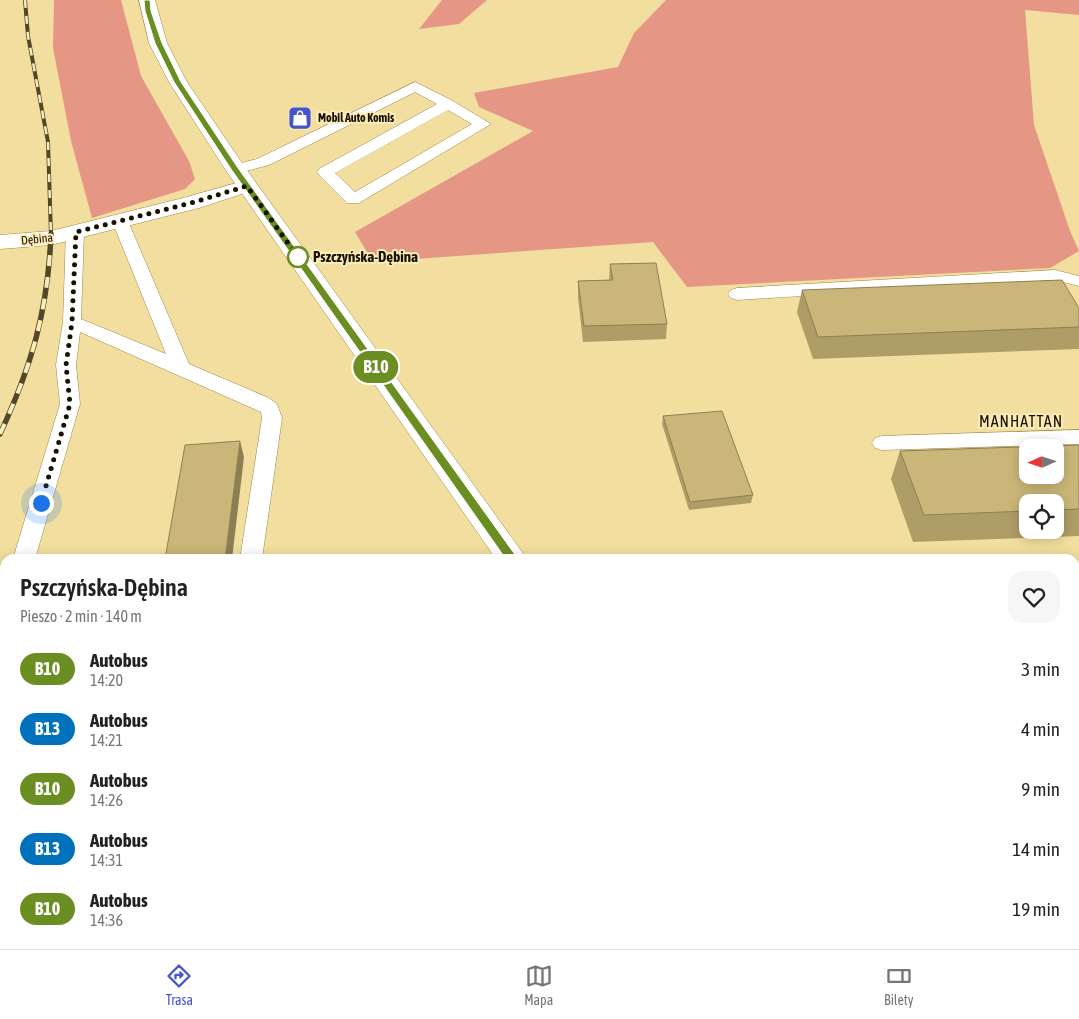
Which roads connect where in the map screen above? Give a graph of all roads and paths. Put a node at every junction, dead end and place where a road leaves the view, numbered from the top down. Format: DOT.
graph roads {
  1 [pos="147,0"];
  2 [pos="448,104"];
  3 [pos="241,178"];
  4 [pos="120,221"];
  5 [pos="76,232"];
  6 [pos="0,242"];
  7 [pos="1079,281"];
  8 [pos="737,294"];
  9 [pos="72,322"];
  10 [pos="181,368"];
  11 [pos="1079,437"];
  12 [pos="882,443"];
  13 [pos="25,554"];
  14 [pos="253,554"];
  15 [pos="508,554"];
  1 -- 3 [label="main road"];
  2 -- 2 [label="lane"];
  2 -- 3 [label="lane"];
  3 -- 4 [label="main road, Dębina"];
  3 -- 15 [label="main road"];
  4 -- 5 [label="main road, Dębina"];
  4 -- 10 [label="lane"];
  5 -- 6 [label="main road, Dębina"];
  5 -- 9 [label="lane"];
  7 -- 8 [label="lane"];
  9 -- 10 [label="lane"];
  9 -- 13 [label="lane"];
  10 -- 14 [label="lane"];
  11 -- 12 [label="lane"];
}
